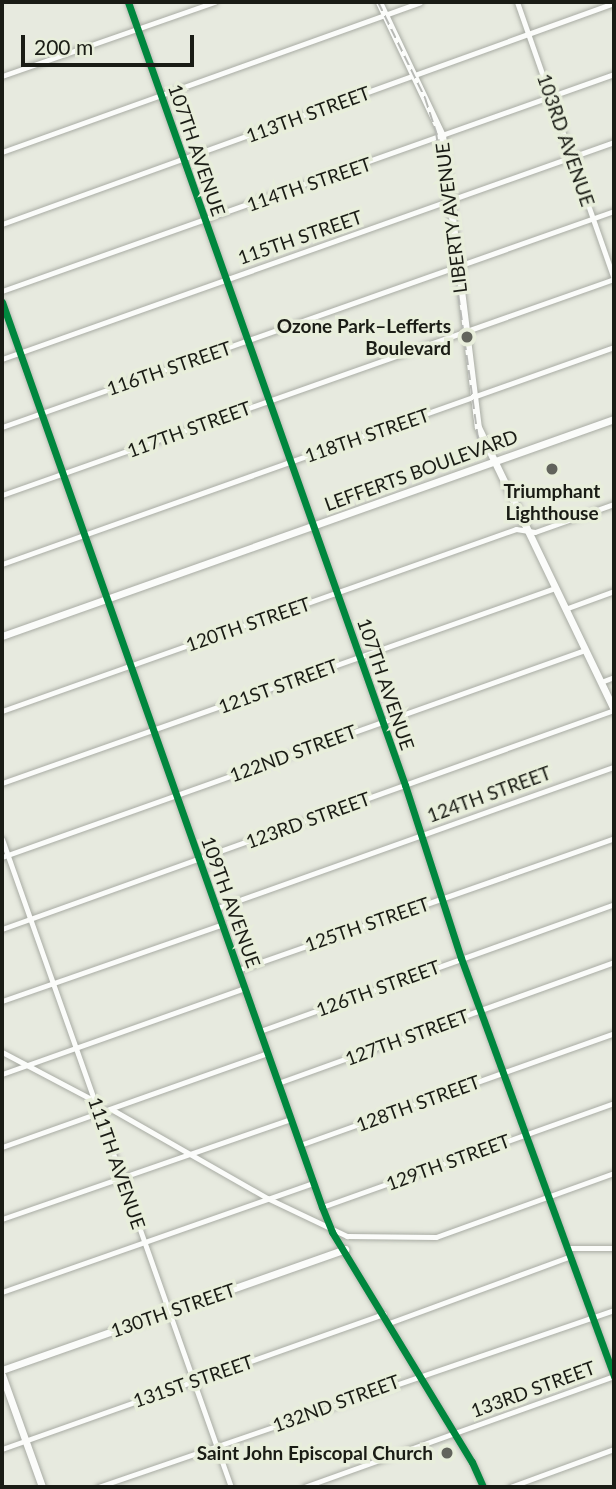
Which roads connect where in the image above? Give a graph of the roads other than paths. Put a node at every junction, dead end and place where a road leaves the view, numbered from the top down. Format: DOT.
graph roads {
  1 [pos="128,2"];
  2 [pos="214,2"];
  3 [pos="379,2"];
  4 [pos="420,2"];
  5 [pos="517,2"];
  6 [pos="614,3"];
  7 [pos="386,14"];
  8 [pos="137,28"];
  9 [pos="528,33"];
  10 [pos="614,74"];
  11 [pos="416,75"];
  12 [pos="2,76"];
  13 [pos="161,95"];
  14 [pos="551,97"];
  15 [pos="442,135"];
  16 [pos="614,142"];
  17 [pos="2,152"];
  18 [pos="572,157"];
  19 [pos="184,160"];
  20 [pos="450,201"];
  21 [pos="614,211"];
  22 [pos="593,218"];
  23 [pos="205,220"];
  24 [pos="2,224"];
  25 [pos="457,267"];
  26 [pos="226,279"];
  27 [pos="614,279"];
  28 [pos="2,291"];
  29 [pos="2,302"];
  30 [pos="465,333"];
  31 [pos="248,340"];
  32 [pos="614,347"];
  33 [pos="20,352"];
  34 [pos="2,359"];
  35 [pos="473,397"];
  36 [pos="269,401"];
  37 [pos="41,413"];
  38 [pos="614,419"];
  39 [pos="2,427"];
  40 [pos="493,461"];
  41 [pos="290,462"];
  42 [pos="62,474"];
  43 [pos="2,495"];
  44 [pos="614,504"];
  45 [pos="313,525"];
  46 [pos="526,531"];
  47 [pos="84,535"];
  48 [pos="2,564"];
  49 [pos="555,588"];
  50 [pos="614,591"];
  51 [pos="337,592"];
  52 [pos="106,598"];
  53 [pos="565,609"];
  54 [pos="2,635"];
  55 [pos="585,650"];
  56 [pos="360,657"];
  57 [pos="130,665"];
  58 [pos="614,677"];
  59 [pos="601,682"];
  60 [pos="614,710"];
  61 [pos="2,711"];
  62 [pos="382,721"];
  63 [pos="153,730"];
  64 [pos="614,767"];
  65 [pos="2,783"];
  66 [pos="405,785"];
  67 [pos="176,794"];
  68 [pos="420,836"];
  69 [pos="614,838"];
  70 [pos="2,839"];
  71 [pos="5,856"];
  72 [pos="198,858"];
  73 [pos="440,899"];
  74 [pos="614,904"];
  75 [pos="217,908"];
  76 [pos="30,919"];
  77 [pos="223,924"];
  78 [pos="2,929"];
  79 [pos="461,958"];
  80 [pos="614,962"];
  81 [pos="238,970"];
  82 [pos="53,982"];
  83 [pos="245,988"];
  84 [pos="2,1001"];
  85 [pos="480,1011"];
  86 [pos="260,1031"];
  87 [pos="614,1033"];
  88 [pos="76,1048"];
  89 [pos="2,1052"];
  90 [pos="268,1053"];
  91 [pos="27,1065"];
  92 [pos="502,1073"];
  93 [pos="2,1074"];
  94 [pos="278,1083"];
  95 [pos="95,1101"];
  96 [pos="614,1103"];
  97 [pos="111,1109"];
  98 [pos="99,1113"];
  99 [pos="291,1119"];
  100 [pos="524,1135"];
  101 [pos="300,1145"];
  102 [pos="2,1147"];
  103 [pos="188,1154"];
  104 [pos="614,1173"];
  105 [pos="122,1177"];
  106 [pos="313,1183"];
  107 [pos="547,1196"];
  108 [pos="267,1198"];
  109 [pos="322,1207"];
  110 [pos="2,1219"];
  111 [pos="332,1232"];
  112 [pos="144,1242"];
  113 [pos="614,1246"];
  114 [pos="568,1248"];
  115 [pos="345,1249"];
  116 [pos="571,1255"];
  117 [pos="2,1292"];
  118 [pos="614,1310"];
  119 [pos="169,1311"];
  120 [pos="384,1314"];
  121 [pos="593,1318"];
  122 [pos="389,1323"];
  123 [pos="2,1373"];
  124 [pos="421,1376"];
  125 [pos="614,1377"];
  126 [pos="194,1381"];
  127 [pos="455,1434"];
  128 [pos="25,1440"];
  129 [pos="216,1446"];
  130 [pos="2,1449"];
  131 [pos="614,1449"];
  132 [pos="41,1487"];
  133 [pos="98,1487"];
  134 [pos="231,1487"];
  135 [pos="304,1487"];
  136 [pos="482,1487"];
  137 [pos="510,1487"];
  1 -- 8 [label="street, 107TH AVENUE"];
  2 -- 8 [label="street"];
  3 -- 7 [label="street, LIBERTY AVENUE"];
  4 -- 7 [label="street"];
  5 -- 9 [label="street, 103RD AVENUE"];
  6 -- 9 [label="street, 113TH STREET"];
  7 -- 11 [label="street, LIBERTY AVENUE"];
  7 -- 13 [label="street"];
  8 -- 12 [label="street"];
  8 -- 13 [label="street, 107TH AVENUE"];
  9 -- 11 [label="street, 113TH STREET"];
  9 -- 14 [label="street, 103RD AVENUE"];
  10 -- 14 [label="street, 114TH STREET"];
  11 -- 15 [label="street, LIBERTY AVENUE"];
  11 -- 19 [label="street, 113TH STREET"];
  13 -- 17 [label="street"];
  13 -- 19 [label="street, 107TH AVENUE"];
  14 -- 15 [label="street, 114TH STREET"];
  14 -- 18 [label="street, 103RD AVENUE"];
  15 -- 20 [label="street, LIBERTY AVENUE"];
  15 -- 23 [label="street, 114TH STREET"];
  16 -- 18 [label="street, 115TH STREET"];
  18 -- 20 [label="street, 115TH STREET"];
  18 -- 22 [label="street, 103RD AVENUE"];
  19 -- 23 [label="street, 107TH AVENUE"];
  19 -- 24 [label="street, 113TH STREET"];
  20 -- 25 [label="street, LIBERTY AVENUE"];
  20 -- 26 [label="street, 115TH STREET"];
  21 -- 22 [label="street, 116TH STREET"];
  22 -- 25 [label="street, 116TH STREET"];
  22 -- 27 [label="street, 103RD AVENUE"];
  23 -- 26 [label="street, 107TH AVENUE"];
  23 -- 28 [label="street, 114TH STREET"];
  25 -- 30 [label="street, LIBERTY AVENUE"];
  25 -- 31 [label="street, 116TH STREET"];
  26 -- 31 [label="street, 107TH AVENUE"];
  26 -- 33 [label="street, 115TH STREET"];
  27 -- 30 [label="street, 117TH STREET"];
  29 -- 33 [label="street, 109TH AVENUE"];
  30 -- 35 [label="street, LIBERTY AVENUE"];
  30 -- 36 [label="street, 117TH STREET"];
  31 -- 36 [label="street, 107TH AVENUE"];
  31 -- 37 [label="street, 116TH STREET"];
  32 -- 35 [label="street, 118TH STREET"];
  33 -- 34 [label="street, 115TH STREET"];
  33 -- 37 [label="street, 109TH AVENUE"];
  35 -- 40 [label="street, LIBERTY AVENUE"];
  35 -- 41 [label="street, 118TH STREET"];
  36 -- 41 [label="street, 107TH AVENUE"];
  36 -- 42 [label="street, 117TH STREET"];
  37 -- 39 [label="street, 116TH STREET"];
  37 -- 42 [label="street, 109TH AVENUE"];
  38 -- 40 [label="street, LEFFERTS BOULEVARD"];
  40 -- 45 [label="street, LEFFERTS BOULEVARD"];
  40 -- 46 [label="street, LIBERTY AVENUE"];
  41 -- 45 [label="street, 107TH AVENUE"];
  41 -- 47 [label="street, 118TH STREET"];
  42 -- 43 [label="street, 117TH STREET"];
  42 -- 47 [label="street, 109TH AVENUE"];
  44 -- 46 [label="street, 120TH STREET"];
  45 -- 51 [label="street, 107TH AVENUE"];
  45 -- 52 [label="street, LEFFERTS BOULEVARD"];
  46 -- 49 [label="street, LIBERTY AVENUE"];
  46 -- 51 [label="street, 120TH STREET"];
  47 -- 48 [label="street, 118TH STREET"];
  47 -- 52 [label="street, 109TH AVENUE"];
  49 -- 53 [label="street, LIBERTY AVENUE"];
  49 -- 56 [label="street, 121ST STREET"];
  50 -- 53 [label="street"];
  51 -- 56 [label="street, 107TH AVENUE"];
  51 -- 57 [label="street, 120TH STREET"];
  52 -- 54 [label="street, LEFFERTS BOULEVARD"];
  52 -- 57 [label="street, 109TH AVENUE"];
  53 -- 55 [label="street, LIBERTY AVENUE"];
  55 -- 59 [label="street, LIBERTY AVENUE"];
  55 -- 62 [label="street, 122ND STREET"];
  56 -- 62 [label="street, 107TH AVENUE"];
  56 -- 63 [label="street, 121ST STREET"];
  57 -- 61 [label="street, 120TH STREET"];
  57 -- 63 [label="street, 109TH AVENUE"];
  58 -- 59 [label="street"];
  59 -- 60 [label="street, LIBERTY AVENUE"];
  60 -- 66 [label="street, 123RD STREET"];
  62 -- 66 [label="street, 107TH AVENUE"];
  62 -- 67 [label="street, 122ND STREET"];
  63 -- 65 [label="street, 121ST STREET"];
  63 -- 67 [label="street, 109TH AVENUE"];
  64 -- 68 [label="street, 124TH STREET"];
  66 -- 68 [label="street, 107TH AVENUE"];
  66 -- 72 [label="street, 123RD STREET"];
  67 -- 71 [label="street, 122ND STREET"];
  67 -- 72 [label="street, 109TH AVENUE"];
  68 -- 73 [label="street, 107TH AVENUE"];
  68 -- 75 [label="street, 124TH STREET"];
  69 -- 73 [label="street, 125TH STREET"];
  70 -- 71 [label="street, 111TH AVENUE"];
  71 -- 76 [label="street, 111TH AVENUE"];
  72 -- 75 [label="street, 109TH AVENUE"];
  72 -- 76 [label="street, 123RD STREET"];
  73 -- 79 [label="street, 107TH AVENUE"];
  73 -- 81 [label="street, 125TH STREET"];
  74 -- 79 [label="street, 126TH STREET"];
  75 -- 77 [label="street, 109TH AVENUE"];
  76 -- 78 [label="street, 123RD STREET"];
  76 -- 82 [label="street, 111TH AVENUE"];
  77 -- 81 [label="street, 109TH AVENUE"];
  77 -- 82 [label="street"];
  79 -- 85 [label="street, 107TH AVENUE"];
  79 -- 86 [label="street, 126TH STREET"];
  80 -- 85 [label="street, 127TH STREET"];
  81 -- 83 [label="street, 109TH AVENUE"];
  82 -- 84 [label="street"];
  82 -- 88 [label="street, 111TH AVENUE"];
  83 -- 86 [label="street, 109TH AVENUE"];
  83 -- 88 [label="street"];
  85 -- 92 [label="street, 107TH AVENUE"];
  85 -- 94 [label="street, 127TH STREET"];
  86 -- 90 [label="street, 109TH AVENUE"];
  87 -- 92 [label="street, 128TH STREET"];
  88 -- 91 [label="street"];
  88 -- 95 [label="street, 111TH AVENUE"];
  89 -- 91 [label="street"];
  90 -- 94 [label="street, 109TH AVENUE"];
  90 -- 97 [label="street"];
  91 -- 93 [label="street"];
  91 -- 95 [label="street"];
  92 -- 100 [label="street, 107TH AVENUE"];
  92 -- 101 [label="street, 128TH STREET"];
  94 -- 99 [label="street, 109TH AVENUE"];
  95 -- 98 [label="street, 111TH AVENUE"];
  96 -- 100 [label="street, 129TH STREET"];
  97 -- 98 [label="street"];
  97 -- 103 [label="street"];
  98 -- 102 [label="street"];
  98 -- 105 [label="street, 111TH AVENUE"];
  99 -- 101 [label="street, 109TH AVENUE"];
  99 -- 103 [label="street"];
  100 -- 107 [label="street, 107TH AVENUE"];
  100 -- 109 [label="street, 129TH STREET"];
  101 -- 106 [label="street, 109TH AVENUE"];
  103 -- 105 [label="street"];
  103 -- 108 [label="street"];
  104 -- 107 [label="street"];
  105 -- 110 [label="street"];
  105 -- 112 [label="street, 111TH AVENUE"];
  106 -- 108 [label="street"];
  106 -- 109 [label="street, 109TH AVENUE"];
  107 -- 111 [label="street"];
  107 -- 114 [label="street, 107TH AVENUE"];
  108 -- 111 [label="street"];
  108 -- 112 [label="street"];
  109 -- 111 [label="street, 109TH AVENUE"];
  111 -- 115 [label="street, 109TH AVENUE"];
  112 -- 117 [label="street"];
  112 -- 119 [label="street, 111TH AVENUE"];
  113 -- 114 [label="street"];
  114 -- 116 [label="street, 107TH AVENUE"];
  115 -- 119 [label="street, 130TH STREET"];
  115 -- 120 [label="street, 109TH AVENUE"];
  116 -- 121 [label="street, 107TH AVENUE"];
  116 -- 122 [label="street"];
  118 -- 121 [label="street, 132ND STREET"];
  119 -- 123 [label="street, 130TH STREET"];
  119 -- 126 [label="street, 111TH AVENUE"];
  120 -- 122 [label="street, 109TH AVENUE"];
  120 -- 126 [label="street, 131ST STREET"];
  121 -- 124 [label="street, 132ND STREET"];
  121 -- 125 [label="street, 107TH AVENUE"];
  122 -- 124 [label="street, 109TH AVENUE"];
  123 -- 128 [label="street"];
  124 -- 127 [label="street, 109TH AVENUE"];
  124 -- 129 [label="street, 132ND STREET"];
  125 -- 127 [label="street, 133RD STREET"];
  126 -- 128 [label="street, 131ST STREET"];
  126 -- 129 [label="street, 111TH AVENUE"];
  127 -- 135 [label="street, 133RD STREET"];
  127 -- 136 [label="street, 109TH AVENUE"];
  128 -- 130 [label="street, 131ST STREET"];
  128 -- 132 [label="street"];
  129 -- 133 [label="street, 132ND STREET"];
  129 -- 134 [label="street, 111TH AVENUE"];
  131 -- 137 [label="street"];
}
